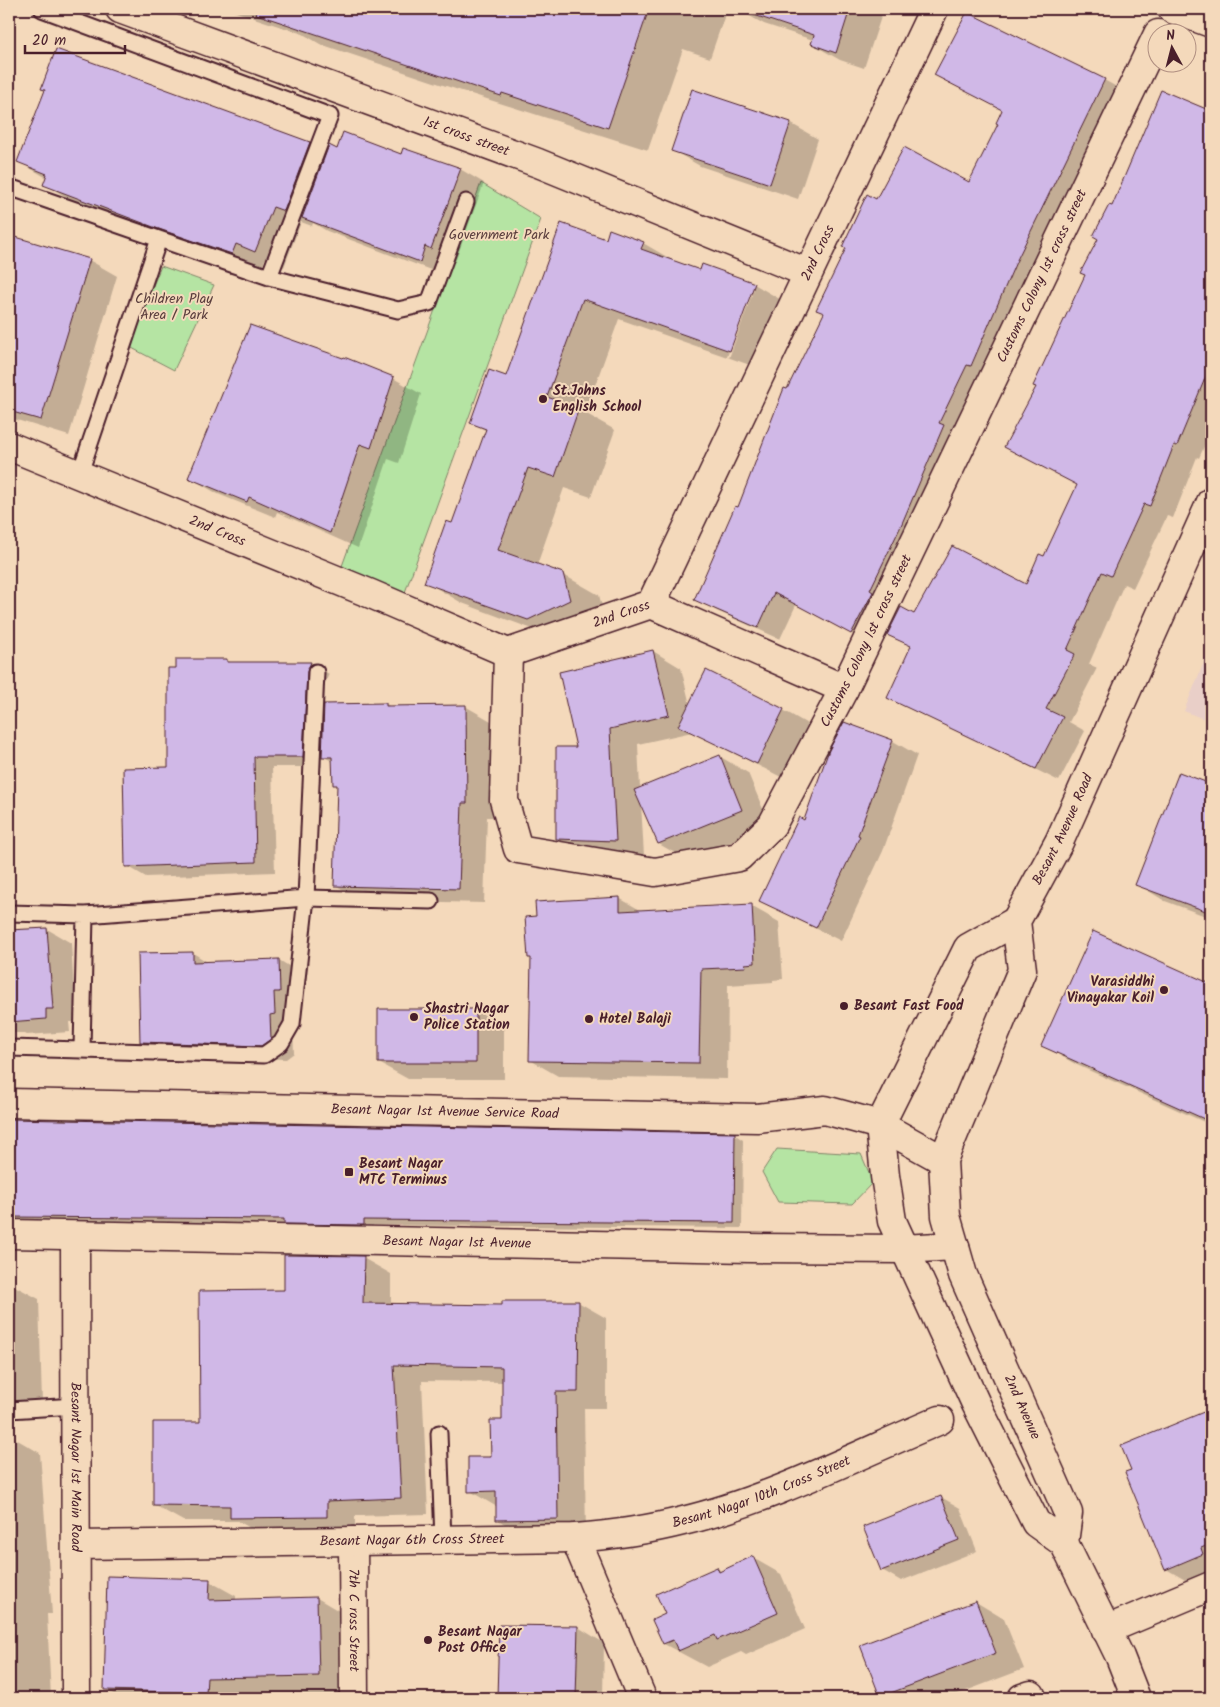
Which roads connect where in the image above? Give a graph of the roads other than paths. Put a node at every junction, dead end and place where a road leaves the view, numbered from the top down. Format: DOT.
graph roads {
  1 [pos="42,9"];
  2 [pos="120,9"];
  3 [pos="934,9"];
  4 [pos="1171,9"];
  5 [pos="1164,22"];
  6 [pos="1211,23"];
  7 [pos="1148,54"];
  8 [pos="9,187"];
  9 [pos="466,202"];
  10 [pos="159,239"];
  11 [pos="808,273"];
  12 [pos="269,277"];
  13 [pos="9,446"];
  14 [pos="80,473"];
  15 [pos="1211,502"];
  16 [pos="651,604"];
  17 [pos="508,654"];
  18 [pos="316,672"];
  19 [pos="844,689"];
  20 [pos="306,898"];
  21 [pos="431,901"];
  22 [pos="9,913"];
  23 [pos="85,915"];
  24 [pos="1016,921"];
  25 [pos="9,1048"];
  26 [pos="82,1049"];
  27 [pos="9,1103"];
  28 [pos="880,1125"];
  29 [pos="943,1160"];
  30 [pos="9,1234"];
  31 [pos="75,1236"];
  32 [pos="955,1246"];
  33 [pos="903,1249"];
  34 [pos="76,1406"];
  35 [pos="9,1410"];
  36 [pos="940,1420"];
  37 [pos="439,1433"];
  38 [pos="575,1538"];
  39 [pos="443,1540"];
  40 [pos="353,1541"];
  41 [pos="1064,1543"];
  42 [pos="77,1545"];
  43 [pos="1211,1586"];
  44 [pos="1106,1630"];
  45 [pos="76,1698"];
  46 [pos="354,1698"];
  47 [pos="642,1698"];
  48 [pos="1136,1698"];
  1 -- 12 [label="lane"];
  2 -- 11 [label="street, 1st cross street"];
  3 -- 11 [label="street, 2nd Cross"];
  4 -- 5 [label="street, Customs Colony 1st cross street"];
  4 -- 6 [label="street"];
  7 -- 19 [label="street, Customs Colony 1st cross street"];
  8 -- 10 [label="lane"];
  9 -- 12 [label="lane"];
  10 -- 12 [label="lane"];
  10 -- 14 [label="lane"];
  11 -- 16 [label="street, 2nd Cross"];
  13 -- 14 [label="street, 2nd Cross"];
  14 -- 17 [label="street, 2nd Cross"];
  15 -- 24 [label="street, Besant Avenue Road"];
  16 -- 17 [label="street, 2nd Cross"];
  16 -- 19 [label="street"];
  17 -- 19 [label="street, Customs Colony 1st cross street"];
  18 -- 20 [label="lane"];
  20 -- 21 [label="lane"];
  20 -- 23 [label="lane"];
  20 -- 26 [label="lane"];
  22 -- 23 [label="lane"];
  23 -- 26 [label="lane"];
  24 -- 28 [label="street"];
  24 -- 29 [label="street"];
  25 -- 26 [label="lane"];
  27 -- 28 [label="street, Besant Nagar 1st Avenue Service Road"];
  28 -- 29 [label="street, Besant Nagar 1st Avenue Service Road"];
  28 -- 33 [label="street"];
  29 -- 32 [label="street, 2nd Avenue"];
  30 -- 31 [label="street, Besant Nagar 1st Avenue"];
  31 -- 33 [label="street, Besant Nagar 1st Avenue"];
  31 -- 34 [label="street, Besant Nagar 1st Main Road"];
  32 -- 33 [label="street, Besant Nagar 1st Avenue"];
  32 -- 41 [label="street, 2nd Avenue"];
  33 -- 41 [label="street"];
  34 -- 35 [label="lane"];
  34 -- 42 [label="street, Besant Nagar 1st Main Road"];
  36 -- 38 [label="street, Besant Nagar 10th Cross Street"];
  37 -- 39 [label="lane"];
  38 -- 39 [label="street, Besant Nagar 6th Cross Street"];
  38 -- 47 [label="street"];
  39 -- 40 [label="street, Besant Nagar 6th Cross Street"];
  40 -- 42 [label="street, Besant Nagar 6th Cross Street"];
  40 -- 46 [label="street, 7th C ross Street"];
  41 -- 44 [label="street"];
  42 -- 45 [label="street, Besant Nagar 1st Main Road"];
  43 -- 44 [label="street"];
  44 -- 48 [label="street"];
}
